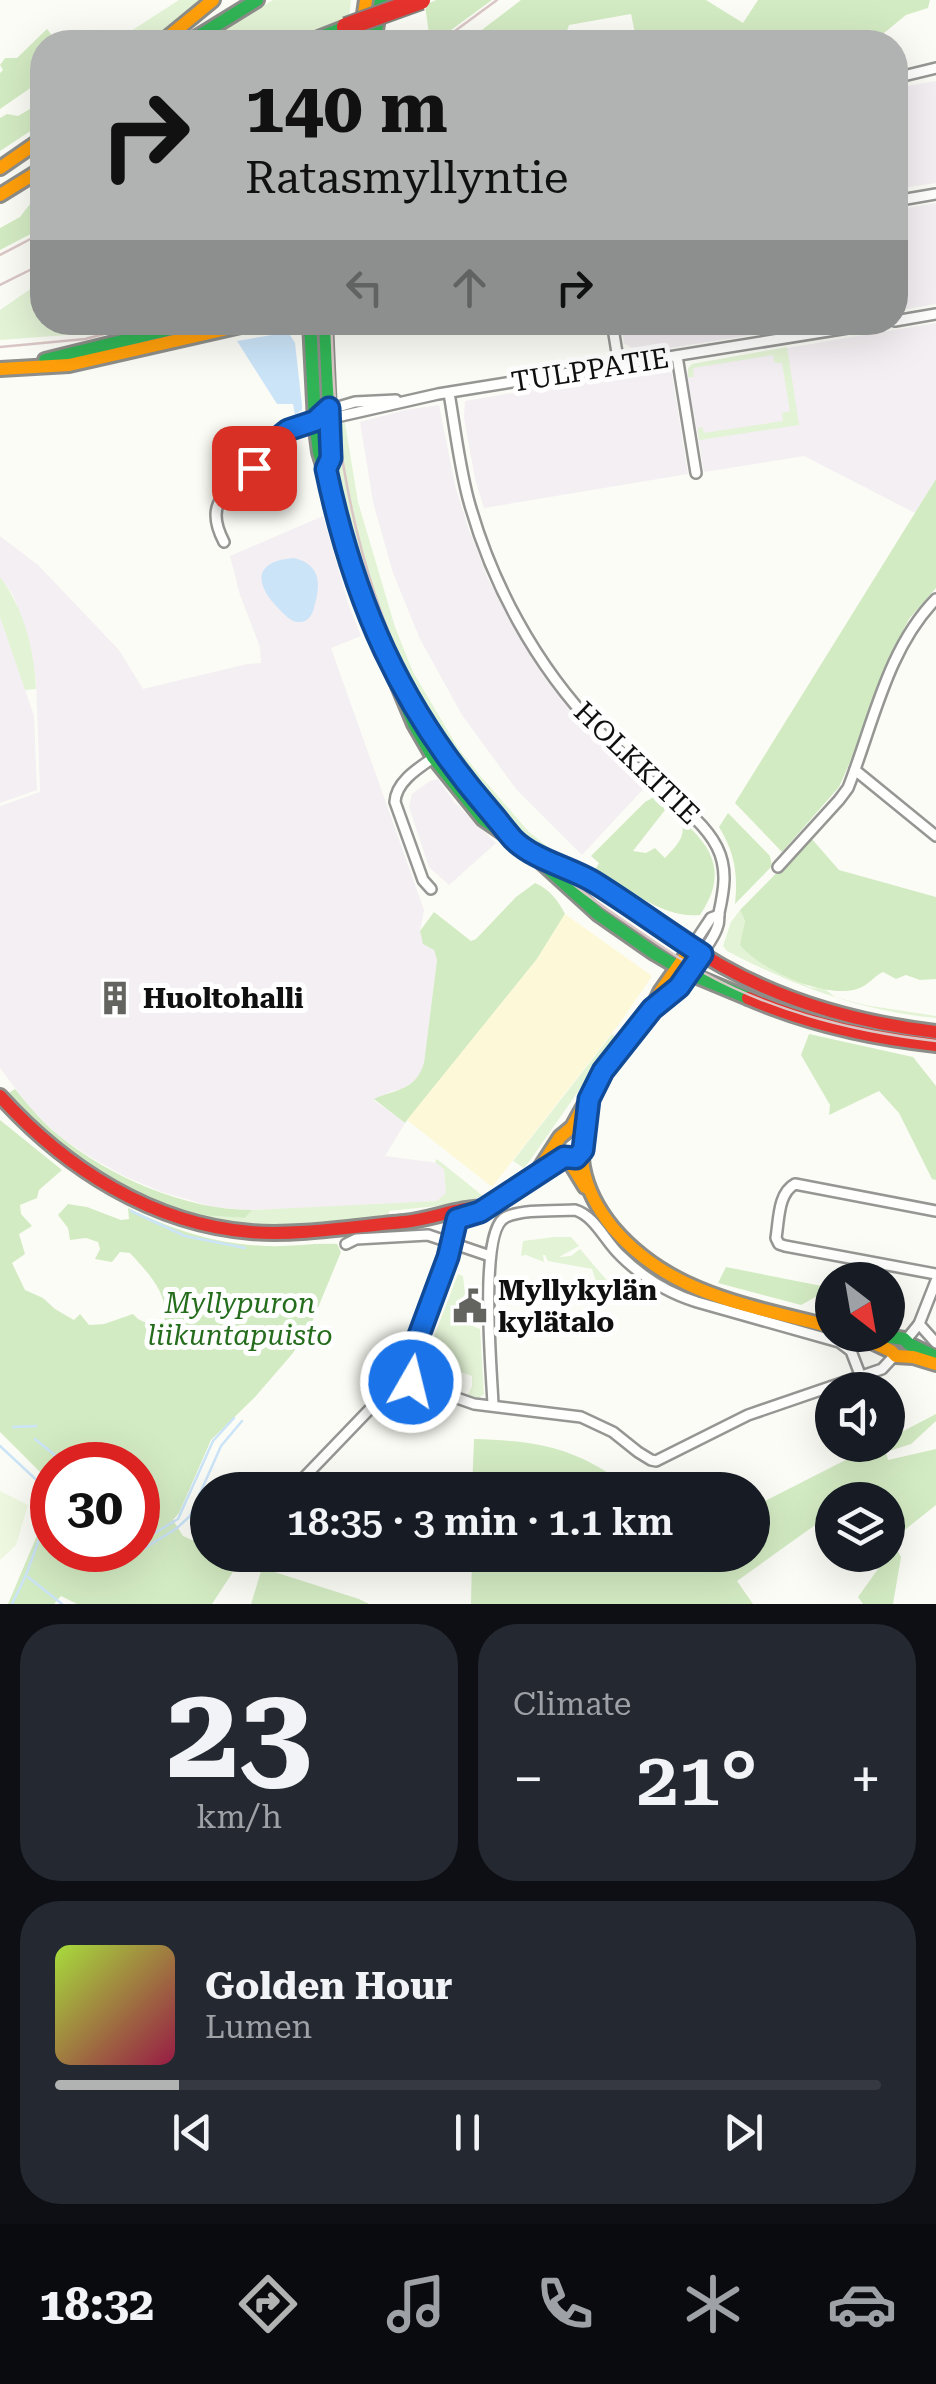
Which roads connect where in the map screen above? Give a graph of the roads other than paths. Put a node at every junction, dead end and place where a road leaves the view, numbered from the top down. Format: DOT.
graph roads {
  1 [pos="212,0"];
  2 [pos="256,0"];
  3 [pos="366,0"];
  4 [pos="381,0"];
  5 [pos="400,0"];
  6 [pos="421,0"];
  7 [pos="346,27"];
  8 [pos="176,30"];
  9 [pos="208,30"];
  10 [pos="338,30"];
  11 [pos="362,30"];
  12 [pos="376,30"];
  13 [pos="936,68"];
  14 [pos="908,75"];
  15 [pos="30,147"];
  16 [pos="0,168"];
  17 [pos="30,176"];
  18 [pos="30,182"];
  19 [pos="936,194"];
  20 [pos="0,195"];
  21 [pos="908,199"];
  22 [pos="936,314"];
  23 [pos="908,319"];
  24 [pos="147,335"];
  25 [pos="201,335"];
  26 [pos="312,335"];
  27 [pos="324,335"];
  28 [pos="614,335"];
  29 [pos="805,335"];
  30 [pos="677,356"];
  31 [pos="619,365"];
  32 [pos="29,366"];
  33 [pos="0,369"];
  34 [pos="449,393"];
  35 [pos="324,416"];
  36 [pos="696,473"];
  37 [pos="224,542"];
  38 [pos="936,599"];
  39 [pos="438,754"];
  40 [pos="855,770"];
  41 [pos="936,836"];
  42 [pos="529,851"];
  43 [pos="778,867"];
  44 [pos="431,889"];
  45 [pos="697,951"];
  46 [pos="683,971"];
  47 [pos="936,1032"];
  48 [pos="936,1046"];
  49 [pos="0,1096"];
  50 [pos="570,1148"];
  51 [pos="936,1211"];
  52 [pos="457,1215"];
  53 [pos="453,1243"];
  54 [pos="346,1244"];
  55 [pos="490,1256"];
  56 [pos="936,1277"];
  57 [pos="815,1323"];
  58 [pos="918,1324"];
  59 [pos="905,1338"];
  60 [pos="936,1344"];
  61 [pos="905,1349"];
  62 [pos="893,1352"];
  63 [pos="936,1360"];
  64 [pos="859,1372"];
  65 [pos="874,1372"];
  66 [pos="400,1376"];
  67 [pos="815,1392"];
  68 [pos="493,1404"];
  69 [pos="309,1472"];
  1 -- 8 [label="main road"];
  2 -- 9 [label="main road"];
  3 -- 11 [label="main road"];
  4 -- 12 [label="main road"];
  5 -- 7 [label="main road, bridge"];
  6 -- 7 [label="main road, bridge"];
  7 -- 10 [label="main road"];
  13 -- 14 [label="street"];
  15 -- 16 [label="main road"];
  17 -- 20 [label="main road"];
  18 -- 20 [label="main road"];
  19 -- 21 [label="street"];
  22 -- 23 [label="street"];
  24 -- 32 [label="main road"];
  25 -- 32 [label="main road"];
  26 -- 35 [label="main road"];
  27 -- 35 [label="main road"];
  28 -- 31 [label="street"];
  29 -- 30 [label="street, TULPPATIE"];
  30 -- 31 [label="street, TULPPATIE"];
  30 -- 36 [label="street"];
  31 -- 34 [label="street, TULPPATIE"];
  32 -- 33 [label="main road"];
  34 -- 35 [label="street, TULPPATIE"];
  34 -- 45 [label="street, HOLKKITIE"];
  35 -- 37 [label="street, TULPPATIE"];
  35 -- 39 [label="main road"];
  38 -- 40 [label="street"];
  39 -- 42 [label="main road"];
  39 -- 44 [label="street"];
  40 -- 41 [label="street"];
  40 -- 43 [label="street"];
  42 -- 45 [label="main road"];
  42 -- 46 [label="main road"];
  45 -- 46 [label="main road"];
  45 -- 47 [label="main road"];
  46 -- 48 [label="main road"];
  46 -- 50 [label="main road"];
  49 -- 52 [label="main road"];
  50 -- 52 [label="main road"];
  50 -- 57 [label="main road"];
  51 -- 56 [label="street"];
  52 -- 53 [label="street"];
  53 -- 54 [label="street"];
  53 -- 55 [label="street"];
  53 -- 66 [label="street"];
  55 -- 64 [label="street"];
  55 -- 68 [label="street"];
  56 -- 58 [label="street"];
  58 -- 59 [label="street"];
  58 -- 60 [label="street"];
  61 -- 63 [label="main road"];
  62 -- 65 [label="street"];
  66 -- 68 [label="street"];
  66 -- 69 [label="street"];
  67 -- 68 [label="street"];
}
